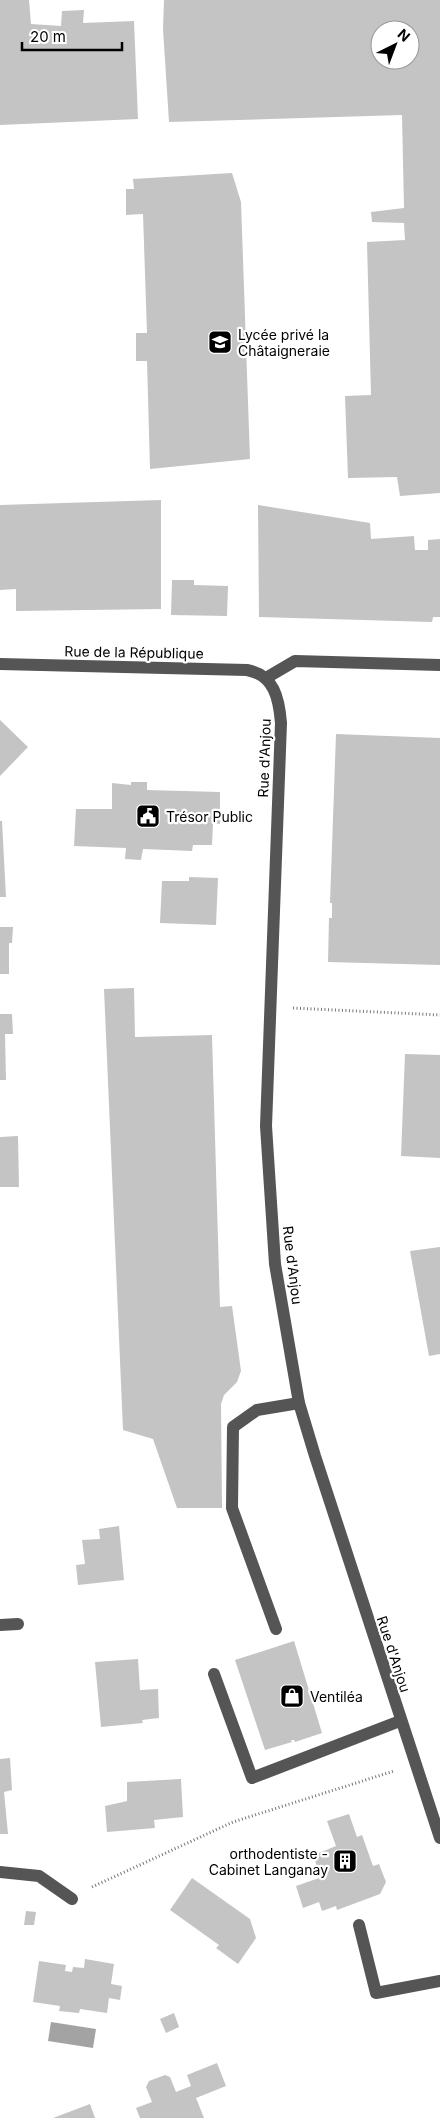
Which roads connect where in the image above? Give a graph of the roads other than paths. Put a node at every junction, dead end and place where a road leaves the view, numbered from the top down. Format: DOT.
graph roads {
  1 [pos="0,664"];
  2 [pos="440,665"];
  3 [pos="266,678"];
  4 [pos="299,1403"];
  5 [pos="18,1624"];
  6 [pos="0,1625"];
  7 [pos="276,1629"];
  8 [pos="214,1674"];
  9 [pos="400,1721"];
  10 [pos="440,1838"];
  11 [pos="0,1872"];
  12 [pos="72,1899"];
  13 [pos="358,1925"];
  14 [pos="440,1981"];
  1 -- 3 [label="street, Rue de la République"];
  2 -- 3 [label="street"];
  3 -- 4 [label="street, Rue d'Anjou"];
  4 -- 7 [label="street"];
  4 -- 9 [label="street, Rue d'Anjou"];
  5 -- 6 [label="street"];
  8 -- 9 [label="street"];
  9 -- 10 [label="street, Rue d'Anjou"];
  11 -- 12 [label="street"];
  13 -- 14 [label="street"];
}
